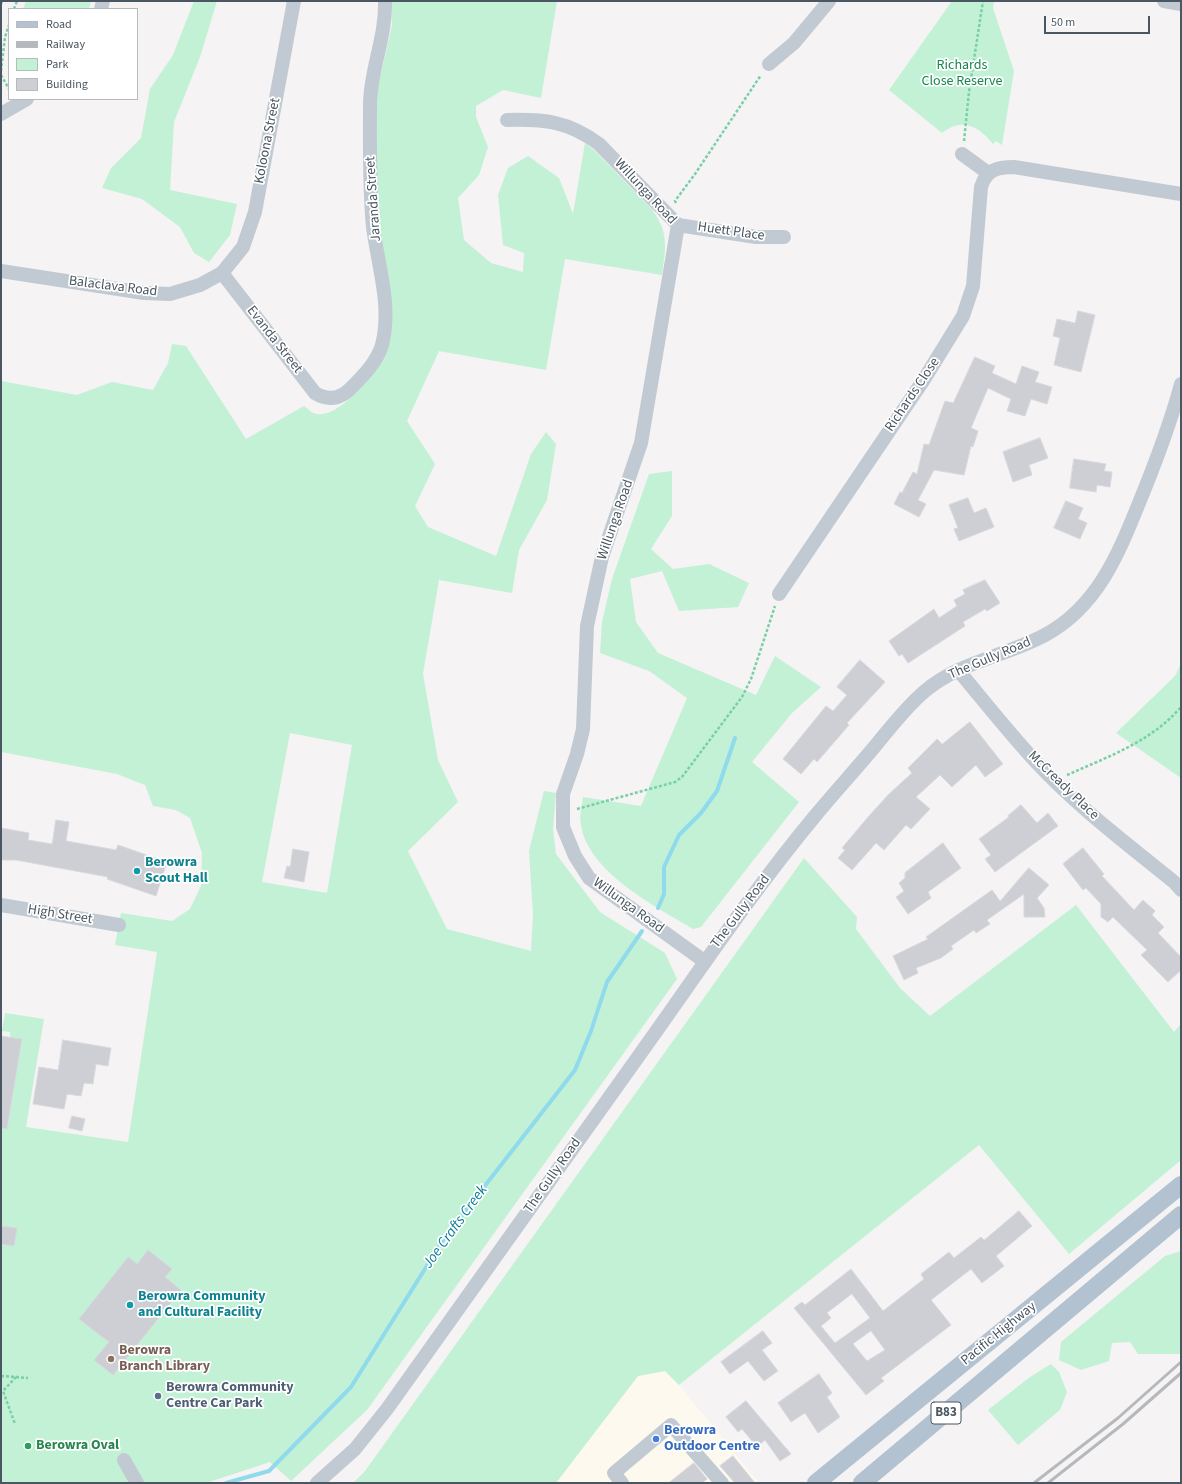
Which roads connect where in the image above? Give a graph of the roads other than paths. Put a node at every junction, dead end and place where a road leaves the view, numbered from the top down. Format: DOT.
graph roads {
  1 [pos="294,1"];
  2 [pos="385,1"];
  3 [pos="829,1"];
  4 [pos="1164,1"];
  5 [pos="1181,4"];
  6 [pos="769,64"];
  7 [pos="25,100"];
  8 [pos="1,114"];
  9 [pos="507,120"];
  10 [pos="962,154"];
  11 [pos="988,173"];
  12 [pos="1181,194"];
  13 [pos="678,225"];
  14 [pos="784,237"];
  15 [pos="1,271"];
  16 [pos="222,273"];
  17 [pos="1181,384"];
  18 [pos="331,399"];
  19 [pos="779,594"];
  20 [pos="958,670"];
  21 [pos="1181,890"];
  22 [pos="1,905"];
  23 [pos="119,925"];
  24 [pos="704,961"];
  25 [pos="1181,1185"];
  26 [pos="1181,1215"];
  27 [pos="1095,1256"];
  28 [pos="1112,1273"];
  29 [pos="124,1460"];
  30 [pos="137,1483"];
  31 [pos="317,1483"];
  32 [pos="622,1483"];
  33 [pos="722,1483"];
  34 [pos="816,1483"];
  35 [pos="862,1483"];
  1 -- 16 [label="street, Koloona Street"];
  2 -- 18 [label="street, Jaranda Street"];
  3 -- 6 [label="street"];
  4 -- 5 [label="street"];
  7 -- 8 [label="street"];
  9 -- 13 [label="street, Willunga Road"];
  10 -- 11 [label="street"];
  11 -- 12 [label="street"];
  11 -- 19 [label="street, Richards Close"];
  13 -- 14 [label="street, Huett Place"];
  13 -- 24 [label="street, Willunga Road"];
  15 -- 16 [label="street, Balaclava Road"];
  16 -- 18 [label="street, Evanda Street"];
  17 -- 20 [label="street, The Gully Road"];
  20 -- 21 [label="street, McCready Place"];
  20 -- 24 [label="street, The Gully Road"];
  22 -- 23 [label="street, High Street"];
  24 -- 31 [label="street, The Gully Road"];
  25 -- 27 [label="main road, Pacific Highway / B83"];
  26 -- 28 [label="main road, Pacific Highway / B83"];
  27 -- 28 [label="main road"];
  27 -- 34 [label="main road, Pacific Highway / B83"];
  28 -- 35 [label="main road, Pacific Highway / B83"];
  29 -- 30 [label="street"];
  32 -- 33 [label="street"];
}
